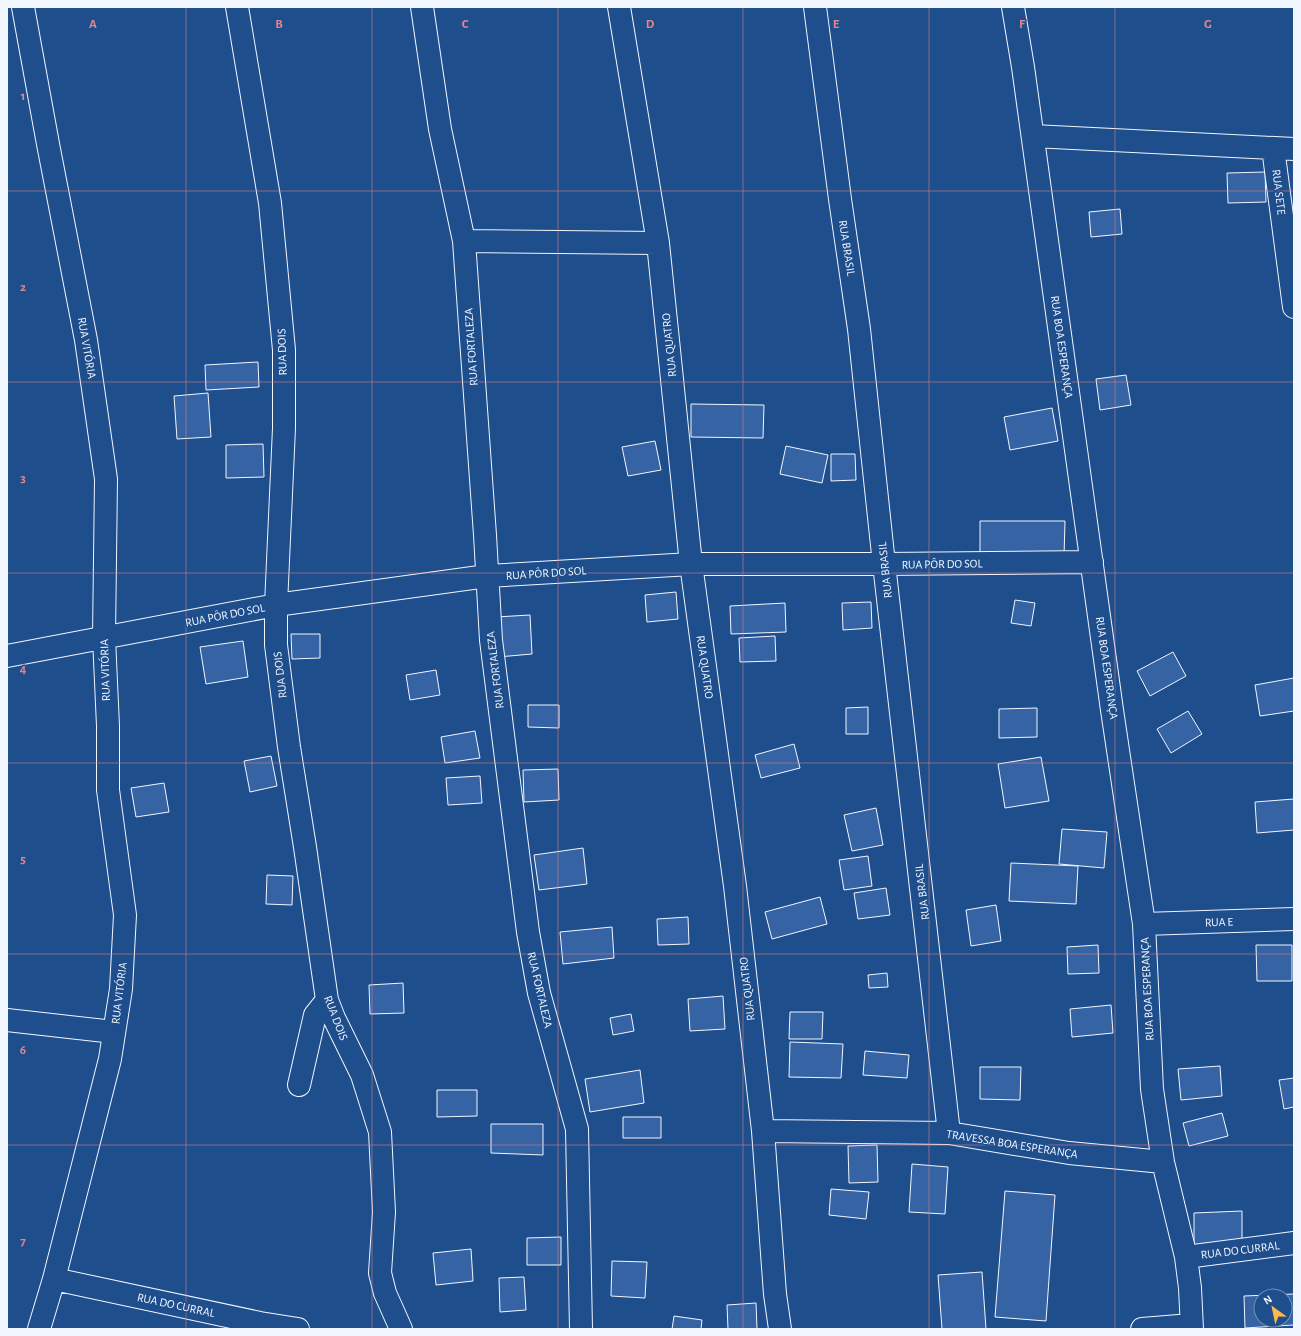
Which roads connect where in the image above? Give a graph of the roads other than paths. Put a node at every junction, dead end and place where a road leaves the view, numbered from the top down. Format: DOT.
graph roads {
  1 [pos="23,7"];
  2 [pos="237,7"];
  3 [pos="422,7"];
  4 [pos="619,7"];
  5 [pos="815,7"];
  6 [pos="1013,7"];
  7 [pos="1033,136"];
  8 [pos="1284,149"];
  9 [pos="464,242"];
  10 [pos="658,243"];
  11 [pos="1294,307"];
  12 [pos="1092,562"];
  13 [pos="691,564"];
  14 [pos="884,564"];
  15 [pos="487,576"];
  16 [pos="276,605"];
  17 [pos="104,638"];
  18 [pos="7,656"];
  19 [pos="1294,919"];
  20 [pos="1144,924"];
  21 [pos="327,1000"];
  22 [pos="7,1020"];
  23 [pos="114,1032"];
  24 [pos="299,1085"];
  25 [pos="764,1131"];
  26 [pos="949,1133"];
  27 [pos="1163,1162"];
  28 [pos="1294,1243"];
  29 [pos="1186,1257"];
  30 [pos="54,1279"];
  31 [pos="1191,1327"];
  32 [pos="39,1329"];
  33 [pos="298,1329"];
  34 [pos="401,1329"];
  35 [pos="581,1329"];
  36 [pos="780,1329"];
  37 [pos="1142,1329"];
  1 -- 17 [label="street, RUA VITÓRIA"];
  2 -- 16 [label="street, RUA DOIS"];
  3 -- 9 [label="street, RUA FORTALEZA"];
  4 -- 10 [label="street, RUA QUATRO"];
  5 -- 14 [label="street, RUA BRASIL"];
  6 -- 7 [label="street, RUA BOA ESPERANÇA"];
  7 -- 8 [label="street"];
  7 -- 12 [label="street, RUA BOA ESPERANÇA"];
  8 -- 11 [label="street, RUA SETE"];
  9 -- 10 [label="street"];
  9 -- 15 [label="street, RUA FORTALEZA"];
  10 -- 13 [label="street, RUA QUATRO"];
  12 -- 14 [label="street, RUA PÔR DO SOL"];
  12 -- 20 [label="street, RUA BOA ESPERANÇA"];
  13 -- 14 [label="street, RUA PÔR DO SOL"];
  13 -- 15 [label="street, RUA PÔR DO SOL"];
  13 -- 25 [label="street, RUA QUATRO"];
  14 -- 26 [label="street, RUA BRASIL"];
  15 -- 16 [label="street, RUA PÔR DO SOL"];
  15 -- 35 [label="street, RUA FORTALEZA"];
  16 -- 17 [label="street, RUA PÔR DO SOL"];
  16 -- 21 [label="street, RUA DOIS"];
  17 -- 18 [label="street, RUA PÔR DO SOL"];
  17 -- 23 [label="street, RUA VITÓRIA"];
  19 -- 20 [label="street, RUA E"];
  20 -- 27 [label="street, RUA BOA ESPERANÇA"];
  21 -- 24 [label="street"];
  21 -- 34 [label="street, RUA DOIS"];
  22 -- 23 [label="street"];
  23 -- 30 [label="street, RUA VITÓRIA"];
  25 -- 26 [label="street, TRAVESSA BOA ESPERANÇA"];
  25 -- 36 [label="street, RUA QUATRO"];
  26 -- 27 [label="street, TRAVESSA BOA ESPERANÇA"];
  27 -- 29 [label="street, RUA BOA ESPERANÇA"];
  28 -- 29 [label="street, RUA DO CURRAL"];
  29 -- 31 [label="street, RUA BOA ESPERANÇA"];
  30 -- 32 [label="street, RUA VITÓRIA"];
  30 -- 33 [label="street, RUA DO CURRAL"];
  31 -- 37 [label="street"];
}
